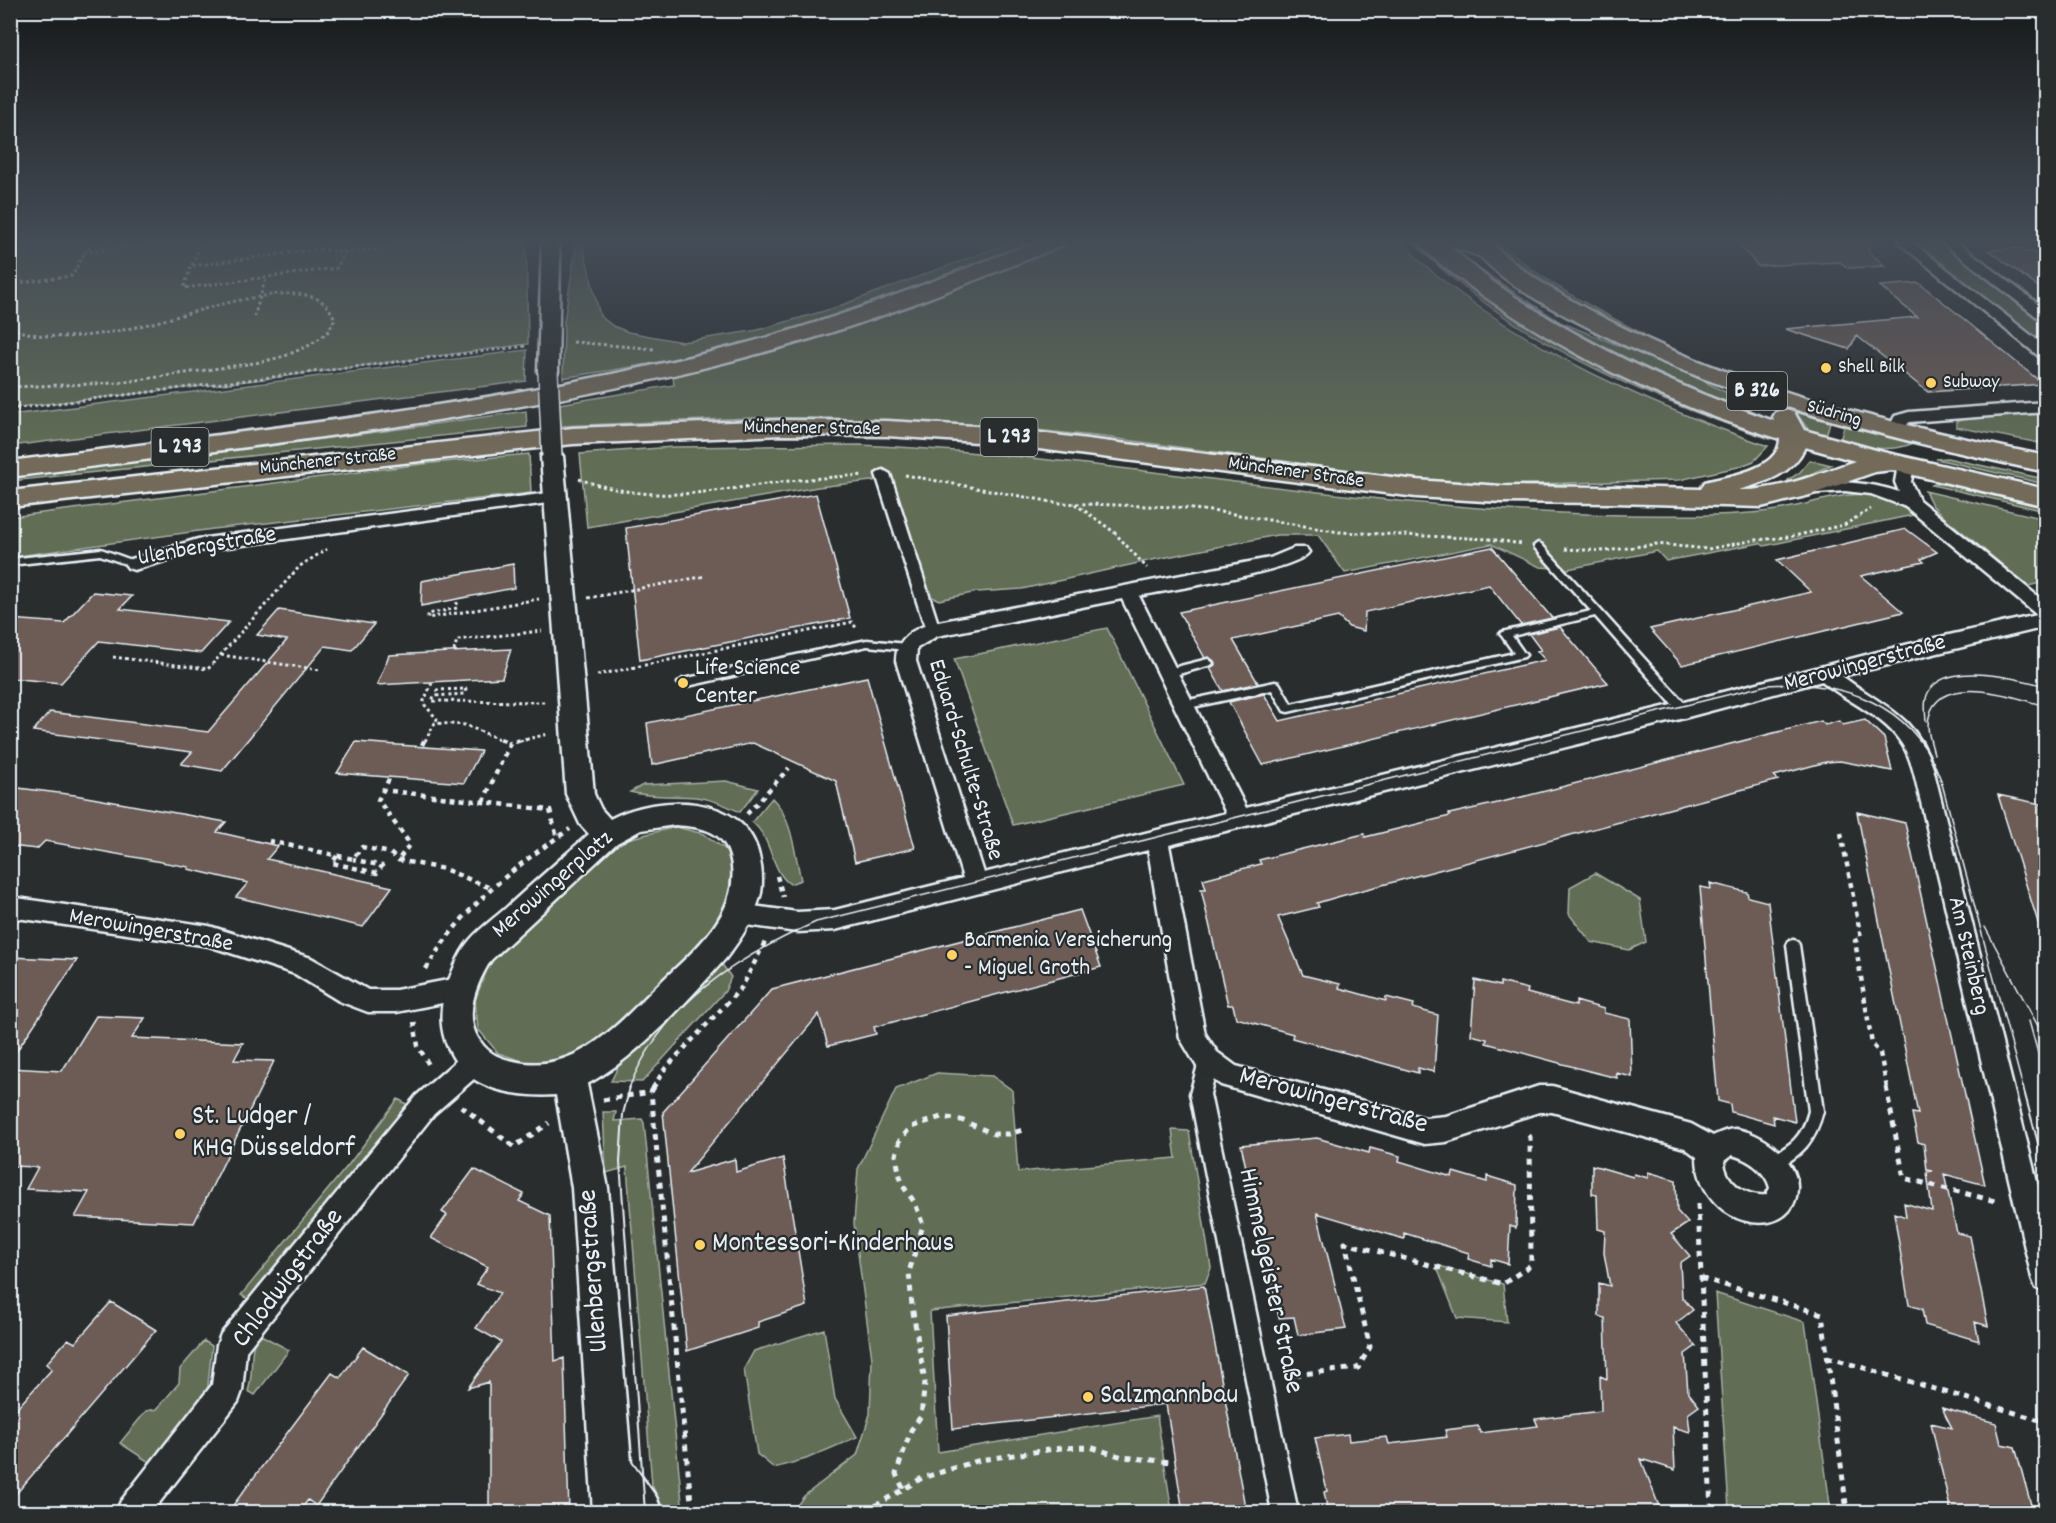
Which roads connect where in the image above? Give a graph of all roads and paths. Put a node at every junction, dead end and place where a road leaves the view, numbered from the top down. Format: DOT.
graph roads {
  1 [pos="186,313"];
  2 [pos="255,313"];
  3 [pos="333,313"];
  4 [pos="549,313"];
  5 [pos="868,313"];
  6 [pos="1521,313"];
  7 [pos="1577,313"];
  8 [pos="1993,313"];
  9 [pos="254,316"];
  10 [pos="10,328"];
  11 [pos="547,343"];
  12 [pos="657,349"];
  13 [pos="2046,355"];
  14 [pos="10,387"];
  15 [pos="1751,389"];
  16 [pos="2046,407"];
  17 [pos="10,409"];
  18 [pos="1895,431"];
  19 [pos="1794,434"];
  20 [pos="1977,450"];
  21 [pos="2046,464"];
  22 [pos="1906,465"];
  23 [pos="10,469"];
  24 [pos="883,474"];
  25 [pos="1802,489"];
  26 [pos="1873,489"];
  27 [pos="555,490"];
  28 [pos="1614,495"];
  29 [pos="1672,496"];
  30 [pos="2046,498"];
  31 [pos="10,499"];
  32 [pos="1912,503"];
  33 [pos="1074,504"];
  34 [pos="368,522"];
  35 [pos="1538,546"];
  36 [pos="1300,552"];
  37 [pos="10,562"];
  38 [pos="134,564"];
  39 [pos="706,576"];
  40 [pos="1160,585"];
  41 [pos="1128,592"];
  42 [pos="564,599"];
  43 [pos="457,602"];
  44 [pos="1596,613"];
  45 [pos="2046,613"];
  46 [pos="2046,620"];
  47 [pos="566,628"];
  48 [pos="933,630"];
  49 [pos="867,643"];
  50 [pos="906,647"];
  51 [pos="454,651"];
  52 [pos="220,655"];
  53 [pos="113,657"];
  54 [pos="1208,663"];
  55 [pos="320,670"];
  56 [pos="1168,673"];
  57 [pos="1827,674"];
  58 [pos="432,683"];
  59 [pos="683,683"];
  60 [pos="436,690"];
  61 [pos="573,704"];
  62 [pos="1184,705"];
  63 [pos="1684,710"];
  64 [pos="435,723"];
  65 [pos="510,742"];
  66 [pos="422,745"];
  67 [pos="789,768"];
  68 [pos="389,779"];
  69 [pos="391,791"];
  70 [pos="483,802"];
  71 [pos="1240,818"];
  72 [pos="732,830"];
  73 [pos="566,831"];
  74 [pos="1841,833"];
  75 [pos="607,835"];
  76 [pos="556,838"];
  77 [pos="1157,839"];
  78 [pos="269,841"];
  79 [pos="337,856"];
  80 [pos="353,859"];
  81 [pos="398,860"];
  82 [pos="977,885"];
  83 [pos="493,889"];
  84 [pos="10,907"];
  85 [pos="739,914"];
  86 [pos="1792,945"];
  87 [pos="759,957"];
  88 [pos="423,974"];
  89 [pos="458,989"];
  90 [pos="414,1019"];
  91 [pos="1208,1061"];
  92 [pos="474,1062"];
  93 [pos="434,1074"];
  94 [pos="568,1076"];
  95 [pos="651,1092"];
  96 [pos="607,1098"];
  97 [pos="452,1099"];
  98 [pos="1510,1107"];
  99 [pos="542,1126"];
  100 [pos="1026,1129"];
  101 [pos="1713,1152"];
  102 [pos="1772,1163"];
  103 [pos="1697,1200"];
  104 [pos="2029,1210"];
  105 [pos="1701,1278"];
  106 [pos="2046,1278"];
  107 [pos="1827,1357"];
  108 [pos="1259,1379"];
  109 [pos="2046,1422"];
  110 [pos="1171,1462"];
  111 [pos="609,1467"];
  112 [pos="903,1488"];
  113 [pos="132,1512"];
  114 [pos="614,1512"];
  115 [pos="641,1512"];
  116 [pos="692,1512"];
  117 [pos="865,1512"];
  118 [pos="1285,1512"];
  119 [pos="1711,1512"];
  120 [pos="1847,1512"];
  1 -- 10 [label="path"];
  2 -- 9 [label="path"];
  3 -- 14 [label="path"];
  4 -- 11 [label="street"];
  5 -- 23 [label="main road, Münchener Straße / L 293"];
  6 -- 19 [label="main road, Südring / B 326"];
  7 -- 15 [label="main road, Südring / B 326"];
  8 -- 13 [label="street"];
  11 -- 12 [label="path"];
  11 -- 17 [label="path"];
  11 -- 27 [label="street, bridge"];
  15 -- 18 [label="main road, Südring / B 326"];
  15 -- 19 [label="main road"];
  16 -- 18 [label="street"];
  18 -- 20 [label="main road, Südring / B 326"];
  19 -- 22 [label="main road, Südring / B 326"];
  19 -- 29 [label="main road, B 326"];
  20 -- 21 [label="main road, Südring / B 326"];
  20 -- 22 [label="main road, Südring"];
  22 -- 25 [label="main road, B 326"];
  22 -- 30 [label="main road, Südring / B 326"];
  22 -- 32 [label="street"];
  24 -- 27 [label="path"];
  24 -- 33 [label="path"];
  24 -- 48 [label="street, Eduard-Schulte-Straße"];
  25 -- 26 [label="street"];
  25 -- 29 [label="main road, B 326"];
  26 -- 32 [label="street"];
  26 -- 35 [label="path"];
  27 -- 34 [label="street, Ulenbergstraße"];
  27 -- 42 [label="street"];
  28 -- 29 [label="main road, B 326"];
  28 -- 31 [label="main road, Münchener Straße / L 293"];
  32 -- 45 [label="street"];
  33 -- 35 [label="path"];
  33 -- 40 [label="path"];
  34 -- 38 [label="street, Ulenbergstraße"];
  34 -- 52 [label="path, Ulenbergstraße"];
  35 -- 44 [label="lane"];
  36 -- 40 [label="street, Eduard-Schulte-Straße"];
  37 -- 38 [label="lane, Ulenbergstraße"];
  39 -- 42 [label="path"];
  40 -- 41 [label="street, Eduard-Schulte-Straße"];
  41 -- 48 [label="street, Eduard-Schulte-Straße"];
  41 -- 56 [label="street"];
  42 -- 43 [label="path"];
  42 -- 47 [label="street"];
  44 -- 62 [label="lane"];
  44 -- 63 [label="lane"];
  46 -- 57 [label="street, Merowingerstraße"];
  47 -- 51 [label="path"];
  47 -- 61 [label="street"];
  48 -- 50 [label="street, Eduard-Schulte-Straße"];
  49 -- 50 [label="lane"];
  49 -- 59 [label="lane"];
  49 -- 61 [label="path"];
  50 -- 82 [label="street, Eduard-Schulte-Straße"];
  52 -- 53 [label="path, Ulenbergstraße"];
  52 -- 55 [label="path"];
  54 -- 56 [label="lane"];
  56 -- 62 [label="street"];
  57 -- 63 [label="street, Merowingerstraße"];
  57 -- 104 [label="street, Am Steinberg"];
  58 -- 64 [label="path"];
  60 -- 61 [label="path"];
  61 -- 65 [label="path"];
  61 -- 75 [label="street"];
  62 -- 71 [label="street"];
  63 -- 71 [label="street, Merowingerstraße"];
  64 -- 65 [label="path"];
  64 -- 66 [label="path"];
  65 -- 70 [label="path"];
  67 -- 72 [label="path"];
  68 -- 81 [label="path"];
  69 -- 70 [label="path"];
  70 -- 76 [label="path"];
  71 -- 77 [label="street, Merowingerstraße"];
  72 -- 75 [label="street, Merowingerplatz"];
  72 -- 85 [label="street"];
  73 -- 76 [label="path"];
  74 -- 104 [label="path"];
  75 -- 89 [label="street, Merowingerplatz"];
  76 -- 83 [label="path"];
  77 -- 82 [label="street, Merowingerstraße"];
  77 -- 91 [label="street, Merowingerstraße"];
  78 -- 79 [label="path"];
  79 -- 80 [label="path"];
  79 -- 80 [label="path"];
  80 -- 81 [label="path"];
  81 -- 83 [label="path"];
  82 -- 85 [label="street, Merowingerstraße"];
  83 -- 88 [label="path"];
  84 -- 89 [label="street, Merowingerstraße"];
  85 -- 94 [label="street"];
  86 -- 102 [label="lane"];
  87 -- 95 [label="path"];
  89 -- 92 [label="street, Merowingerplatz"];
  90 -- 93 [label="path"];
  91 -- 98 [label="street, Merowingerstraße"];
  91 -- 108 [label="street, Himmelgeister Straße"];
  92 -- 94 [label="street"];
  92 -- 113 [label="street, Chlodwigstraße"];
  94 -- 111 [label="street, Ulenbergstraße"];
  95 -- 96 [label="path"];
  95 -- 116 [label="path"];
  97 -- 99 [label="path"];
  98 -- 101 [label="street, Merowingerstraße"];
  98 -- 108 [label="path"];
  100 -- 112 [label="path"];
  101 -- 102 [label="street"];
  101 -- 102 [label="street"];
  103 -- 105 [label="path"];
  104 -- 106 [label="street, Am Steinberg"];
  105 -- 107 [label="path"];
  105 -- 119 [label="path"];
  107 -- 109 [label="path"];
  107 -- 120 [label="path"];
  108 -- 118 [label="street, Himmelgeister Straße"];
  110 -- 112 [label="path"];
  111 -- 114 [label="street, Ulenbergstraße"];
  111 -- 115 [label="street"];
  112 -- 117 [label="path"];
}
